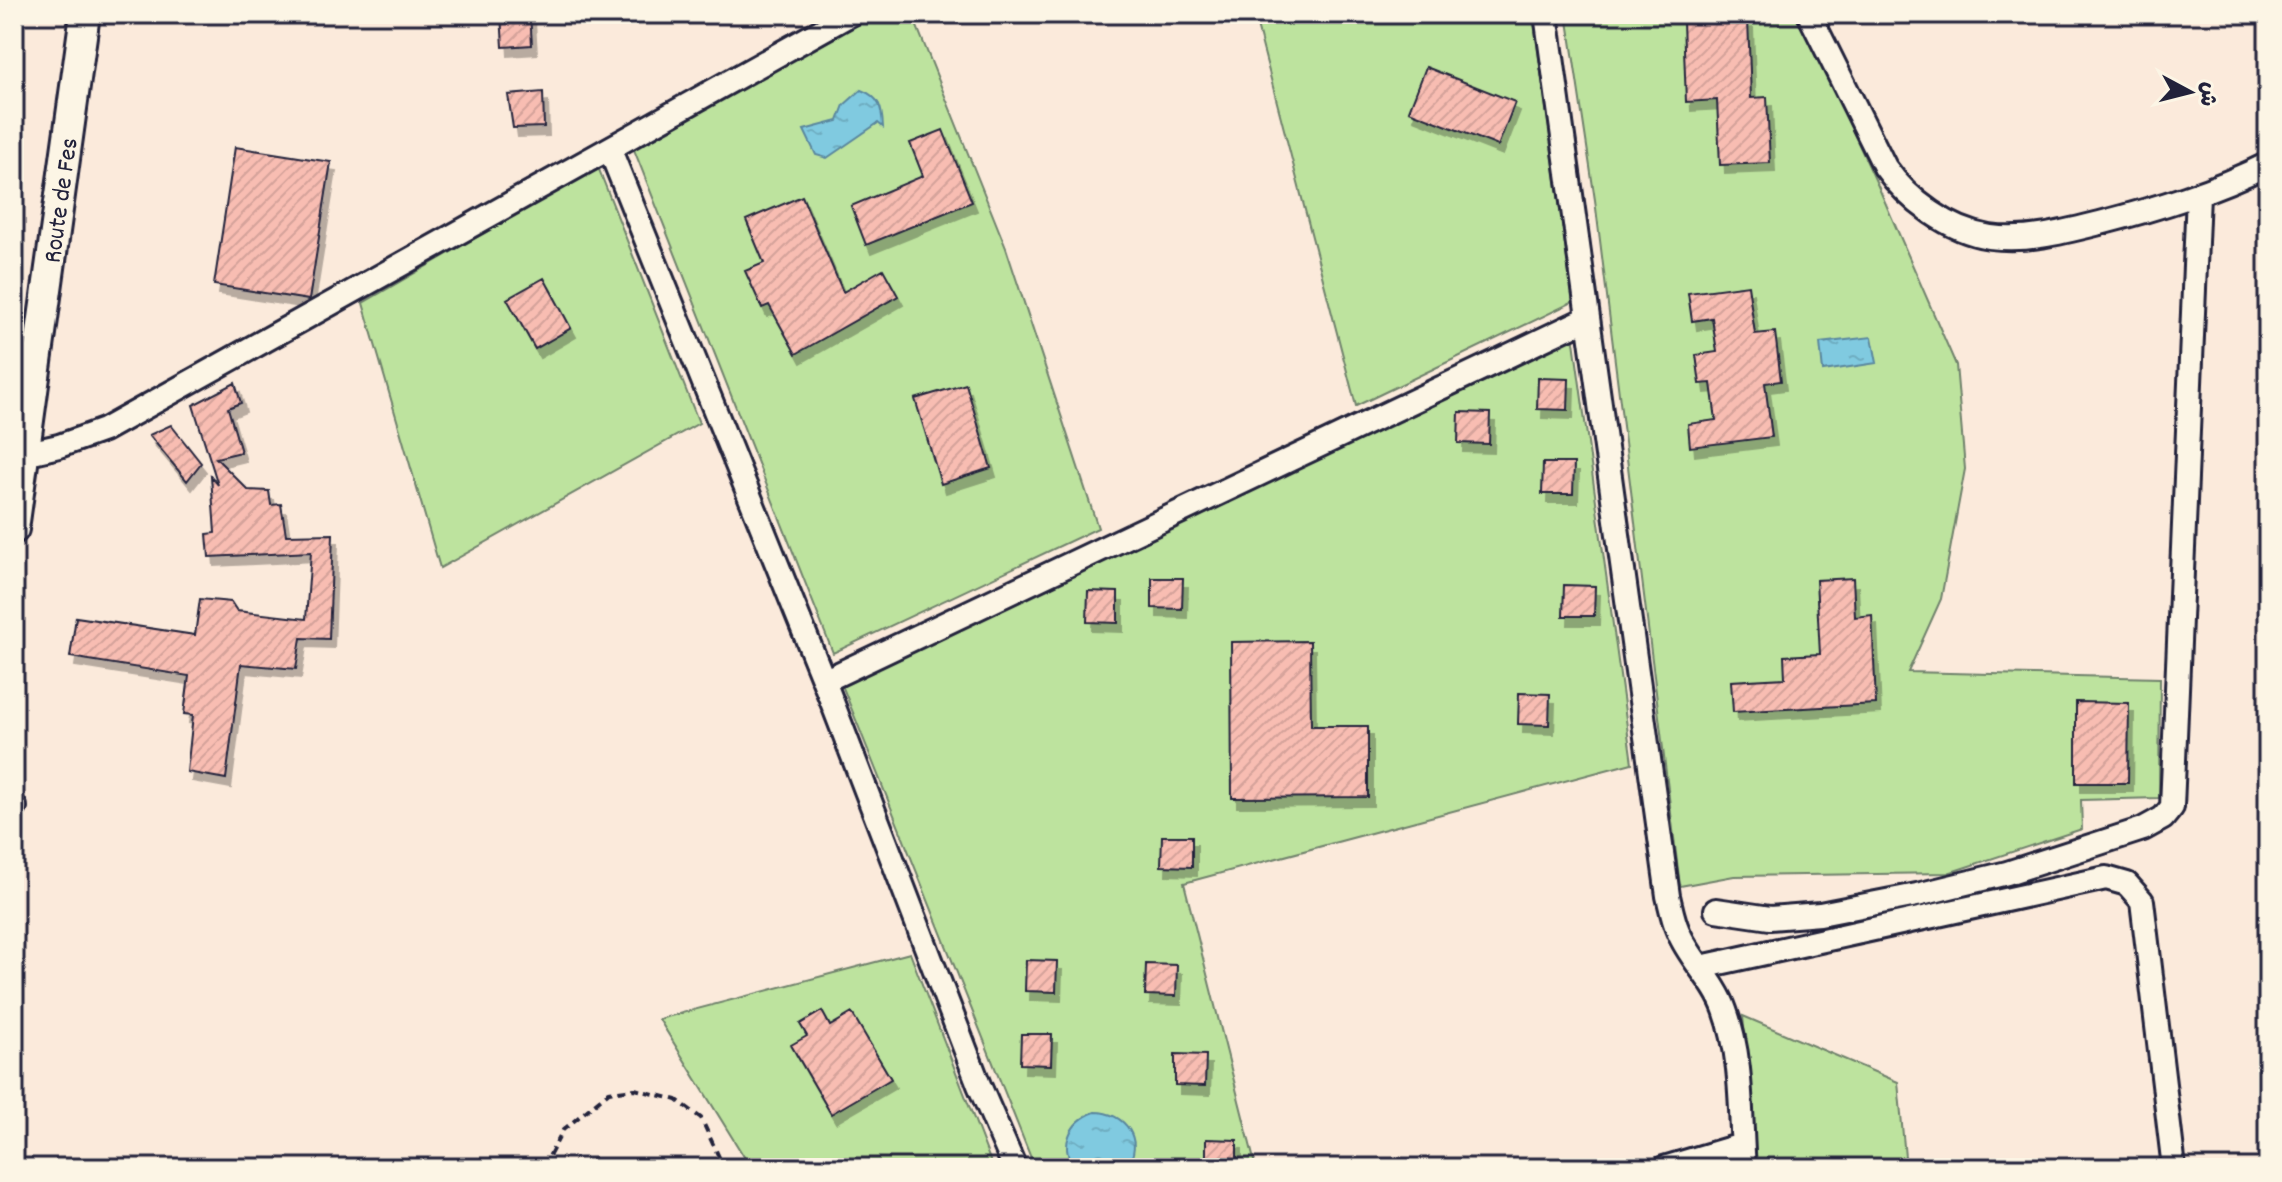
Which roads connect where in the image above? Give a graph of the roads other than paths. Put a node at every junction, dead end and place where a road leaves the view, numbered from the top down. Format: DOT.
graph roads {
  1 [pos="85,14"];
  2 [pos="851,14"];
  3 [pos="1546,14"];
  4 [pos="1809,14"];
  5 [pos="610,150"];
  6 [pos="2268,164"];
  7 [pos="2198,195"];
  8 [pos="1588,318"];
  9 [pos="24,454"];
  10 [pos="14,529"];
  11 [pos="824,681"];
  12 [pos="1716,910"];
  13 [pos="1701,967"];
  14 [pos="1742,1145"];
  15 [pos="1015,1168"];
  16 [pos="1664,1168"];
  17 [pos="1744,1168"];
  18 [pos="2174,1168"];
  1 -- 9 [label="main road, Route de Fes"];
  2 -- 5 [label="street"];
  3 -- 8 [label="street"];
  4 -- 7 [label="street"];
  5 -- 9 [label="street"];
  5 -- 11 [label="street"];
  6 -- 7 [label="street"];
  7 -- 12 [label="street"];
  8 -- 11 [label="street"];
  8 -- 13 [label="street"];
  9 -- 10 [label="main road, Route de Fes"];
  11 -- 15 [label="street"];
  13 -- 14 [label="street"];
  13 -- 18 [label="street"];
  14 -- 16 [label="street"];
  14 -- 17 [label="street"];
}
